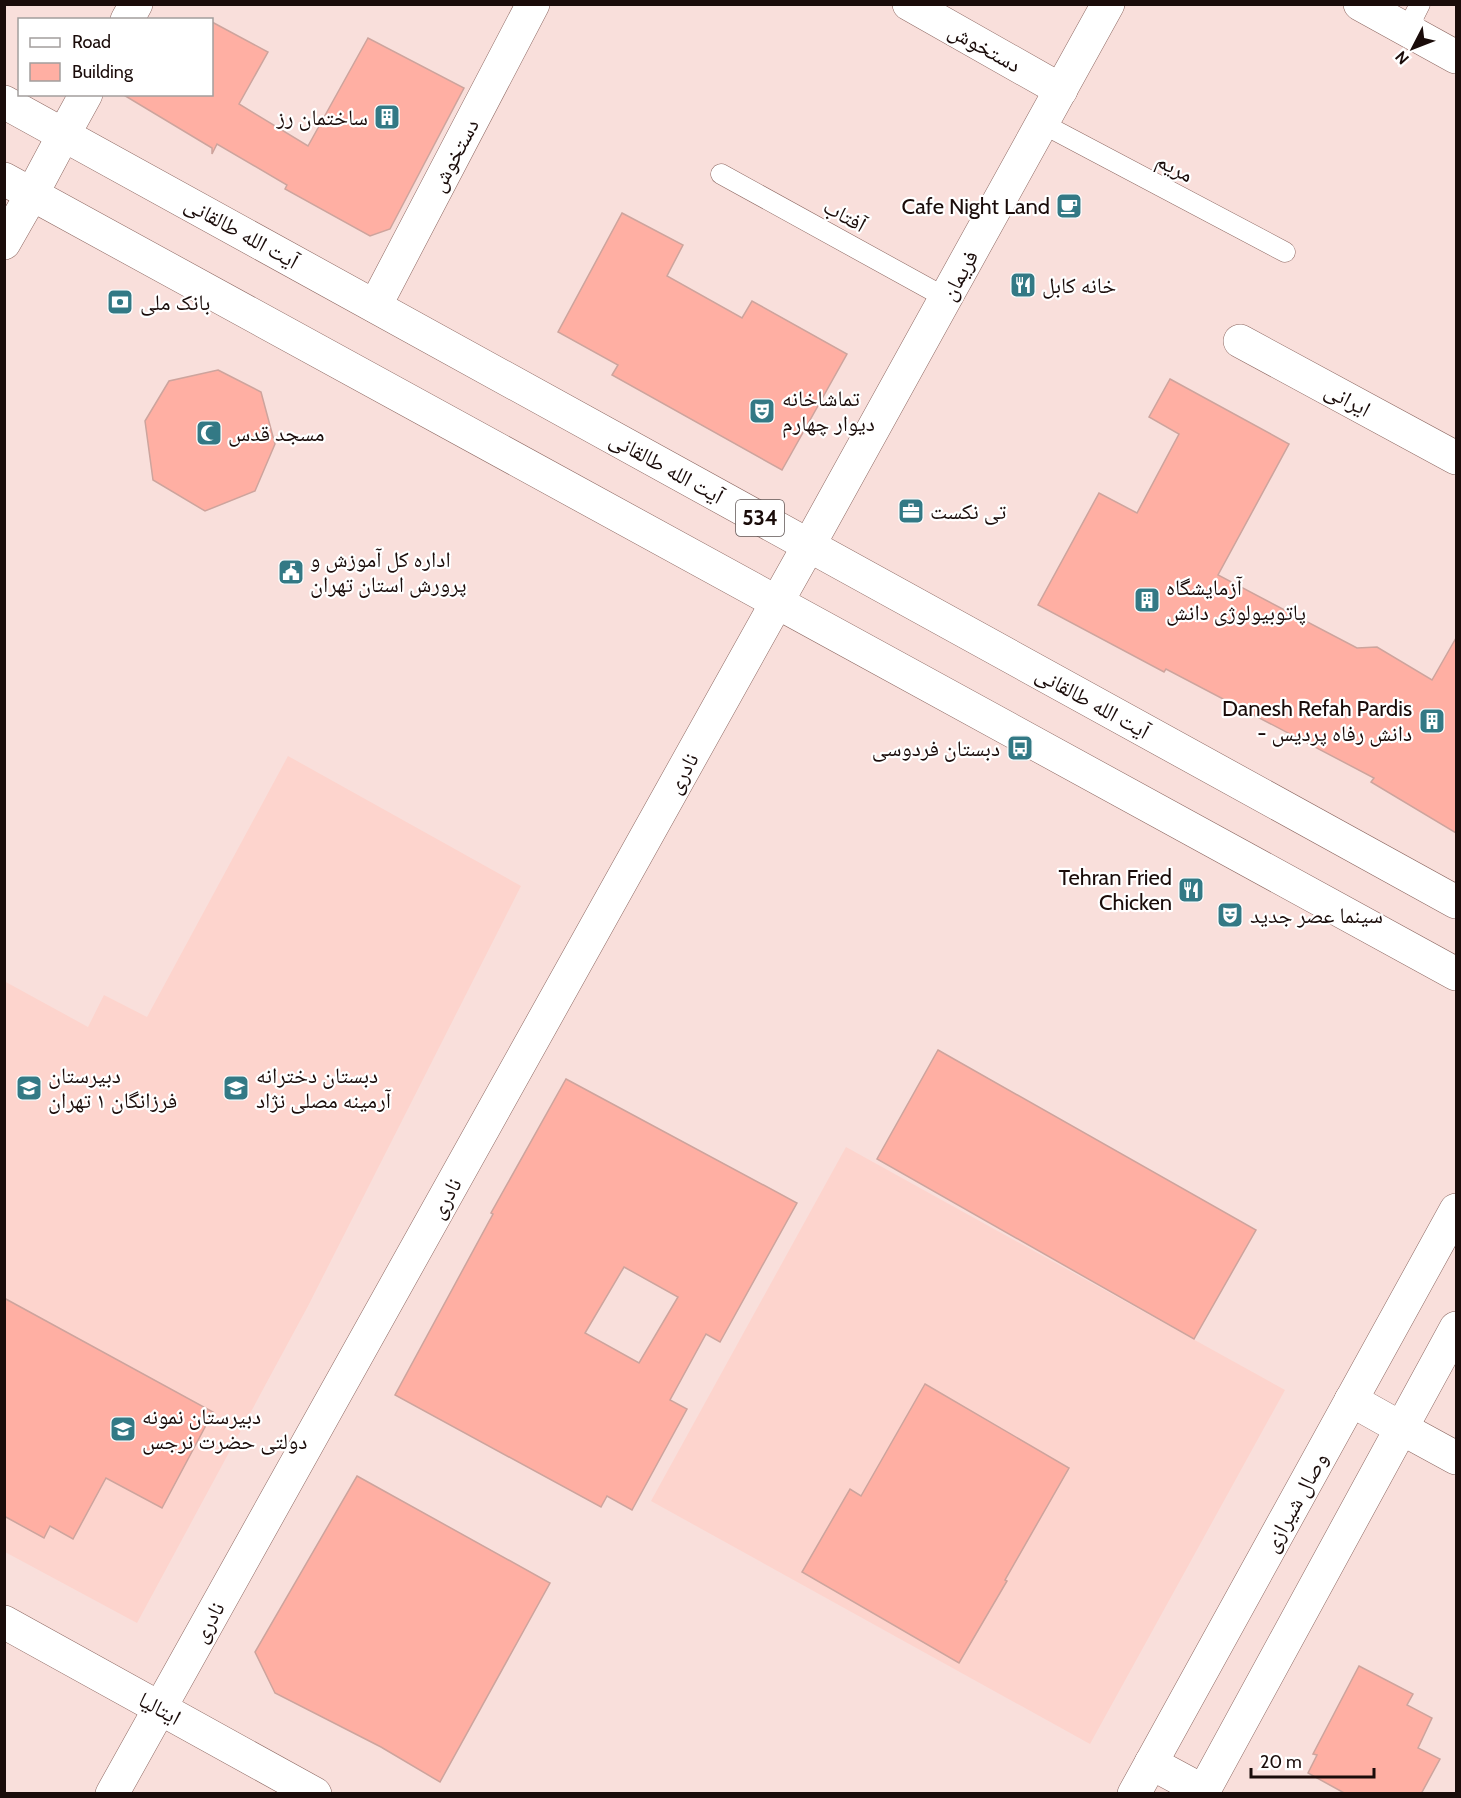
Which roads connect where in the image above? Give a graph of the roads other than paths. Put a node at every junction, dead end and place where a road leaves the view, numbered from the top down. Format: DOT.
graph roads {
  1 [pos="136,4"];
  2 [pos="533,4"];
  3 [pos="909,4"];
  4 [pos="1108,4"];
  5 [pos="1360,4"];
  6 [pos="1413,17"];
  7 [pos="128,18"];
  8 [pos="1456,57"];
  9 [pos="1061,90"];
  10 [pos="85,96"];
  11 [pos="4,102"];
  12 [pos="1043,124"];
  13 [pos="64,134"];
  14 [pos="721,174"];
  15 [pos="18,187"];
  16 [pos="4,243"];
  17 [pos="1286,252"];
  18 [pos="946,298"];
  19 [pos="375,306"];
  20 [pos="1240,341"];
  21 [pos="1456,458"];
  22 [pos="809,545"];
  23 [pos="777,602"];
  24 [pos="1456,902"];
  25 [pos="1456,974"];
  26 [pos="1456,1210"];
  27 [pos="1456,1328"];
  28 [pos="1351,1400"];
  29 [pos="1401,1428"];
  30 [pos="1456,1458"];
  31 [pos="4,1622"];
  32 [pos="160,1708"];
  33 [pos="1151,1763"];
  34 [pos="1204,1793"];
  35 [pos="112,1794"];
  36 [pos="315,1794"];
  37 [pos="1134,1794"];
  1 -- 7 [label="main road"];
  2 -- 19 [label="main road, دستخوش"];
  3 -- 9 [label="main road, دستخوش"];
  4 -- 9 [label="main road, فریمان"];
  5 -- 6 [label="main road"];
  6 -- 8 [label="main road"];
  9 -- 12 [label="main road, فریمان"];
  10 -- 13 [label="main road"];
  11 -- 13 [label="main road, آیت الله طالقانی / 534"];
  12 -- 17 [label="lane, مریم"];
  12 -- 18 [label="main road, فریمان"];
  13 -- 15 [label="main road"];
  13 -- 19 [label="main road, آیت الله طالقانی / 534"];
  14 -- 18 [label="lane, آفتاب"];
  15 -- 16 [label="main road"];
  15 -- 23 [label="main road"];
  18 -- 22 [label="main road, فریمان"];
  19 -- 22 [label="main road, آیت الله طالقانی / 534"];
  20 -- 21 [label="main road, ایرانی"];
  22 -- 23 [label="main road, فریمان"];
  22 -- 24 [label="main road, آیت الله طالقانی / 534"];
  23 -- 25 [label="main road"];
  23 -- 32 [label="main road, نادری"];
  26 -- 28 [label="main road, وصال شیرازی"];
  27 -- 29 [label="main road"];
  28 -- 29 [label="main road"];
  28 -- 33 [label="main road, وصال شیرازی"];
  29 -- 30 [label="main road"];
  29 -- 34 [label="main road"];
  31 -- 32 [label="main road, ایتالیا"];
  32 -- 35 [label="main road, نادری"];
  32 -- 36 [label="main road, ایتالیا"];
  33 -- 34 [label="main road"];
  33 -- 37 [label="main road, وصال شیرازی"];
}
